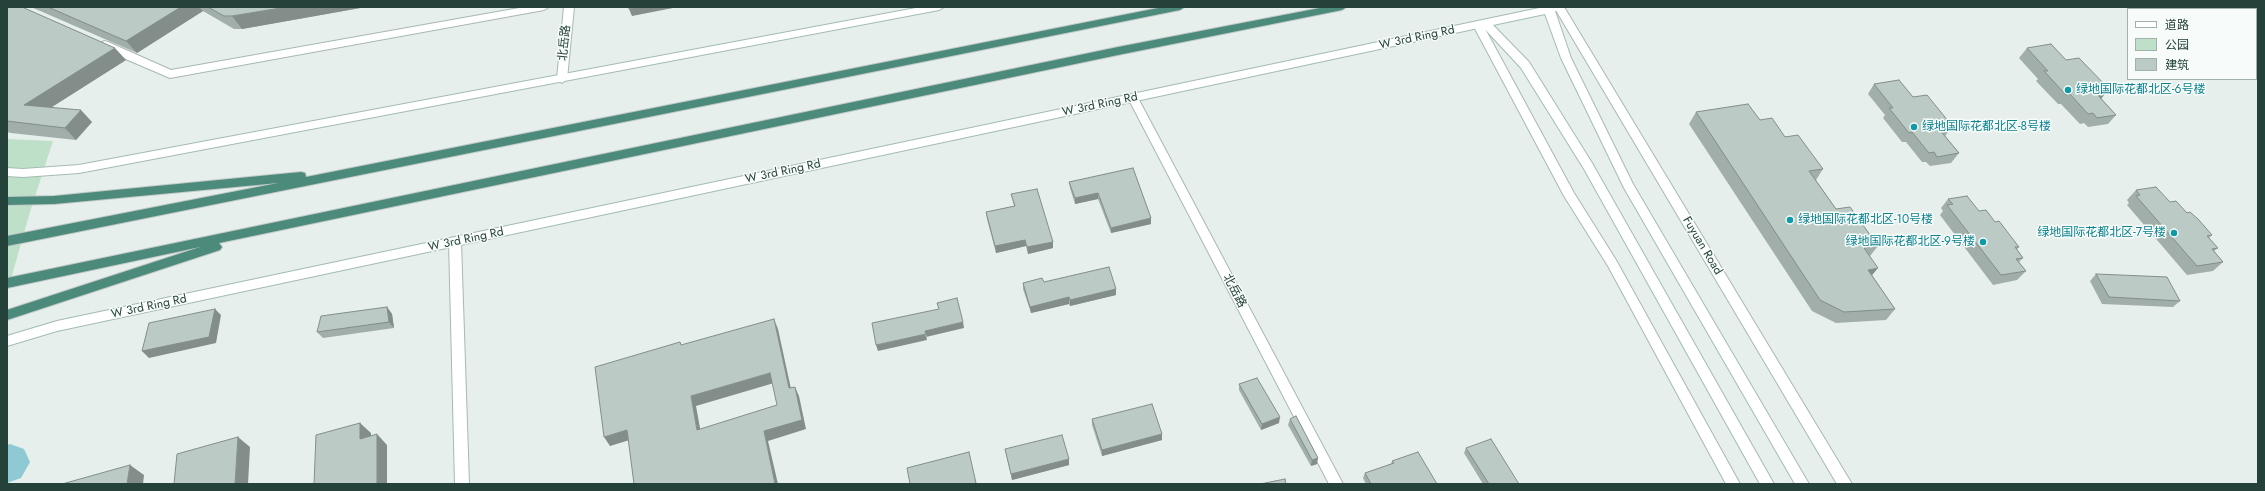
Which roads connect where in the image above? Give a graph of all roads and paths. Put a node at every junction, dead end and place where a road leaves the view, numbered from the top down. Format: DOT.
graph roads {
  1 [pos="544,7"];
  2 [pos="569,7"];
  3 [pos="939,7"];
  4 [pos="1180,7"];
  5 [pos="1342,7"];
  6 [pos="1556,8"];
  7 [pos="1481,24"];
  8 [pos="91,39"];
  9 [pos="562,79"];
  10 [pos="1133,98"];
  11 [pos="370,170"];
  12 [pos="7,172"];
  13 [pos="7,201"];
  14 [pos="276,227"];
  15 [pos="7,241"];
  16 [pos="455,242"];
  17 [pos="7,283"];
  18 [pos="7,315"];
  19 [pos="7,341"];
  20 [pos="462,484"];
  21 [pos="1336,484"];
  22 [pos="1733,484"];
  23 [pos="1767,484"];
  24 [pos="1802,484"];
  25 [pos="1845,484"];
  1 -- 8 [label="main road"];
  2 -- 9 [label="main road, 北岳路"];
  3 -- 9 [label="main road"];
  4 -- 11 [label="highway"];
  5 -- 14 [label="highway"];
  6 -- 7 [label="main road, W 3rd Ring Rd"];
  6 -- 24 [label="main road"];
  6 -- 25 [label="main road, Fuyuan Road"];
  7 -- 10 [label="main road, W 3rd Ring Rd"];
  7 -- 22 [label="main road"];
  7 -- 23 [label="main road"];
  9 -- 12 [label="main road"];
  10 -- 16 [label="main road, W 3rd Ring Rd"];
  10 -- 21 [label="main road, 北岳路"];
  11 -- 13 [label="highway"];
  11 -- 15 [label="highway"];
  14 -- 17 [label="highway"];
  14 -- 18 [label="highway"];
  16 -- 19 [label="main road, W 3rd Ring Rd"];
  16 -- 20 [label="main road"];
}
